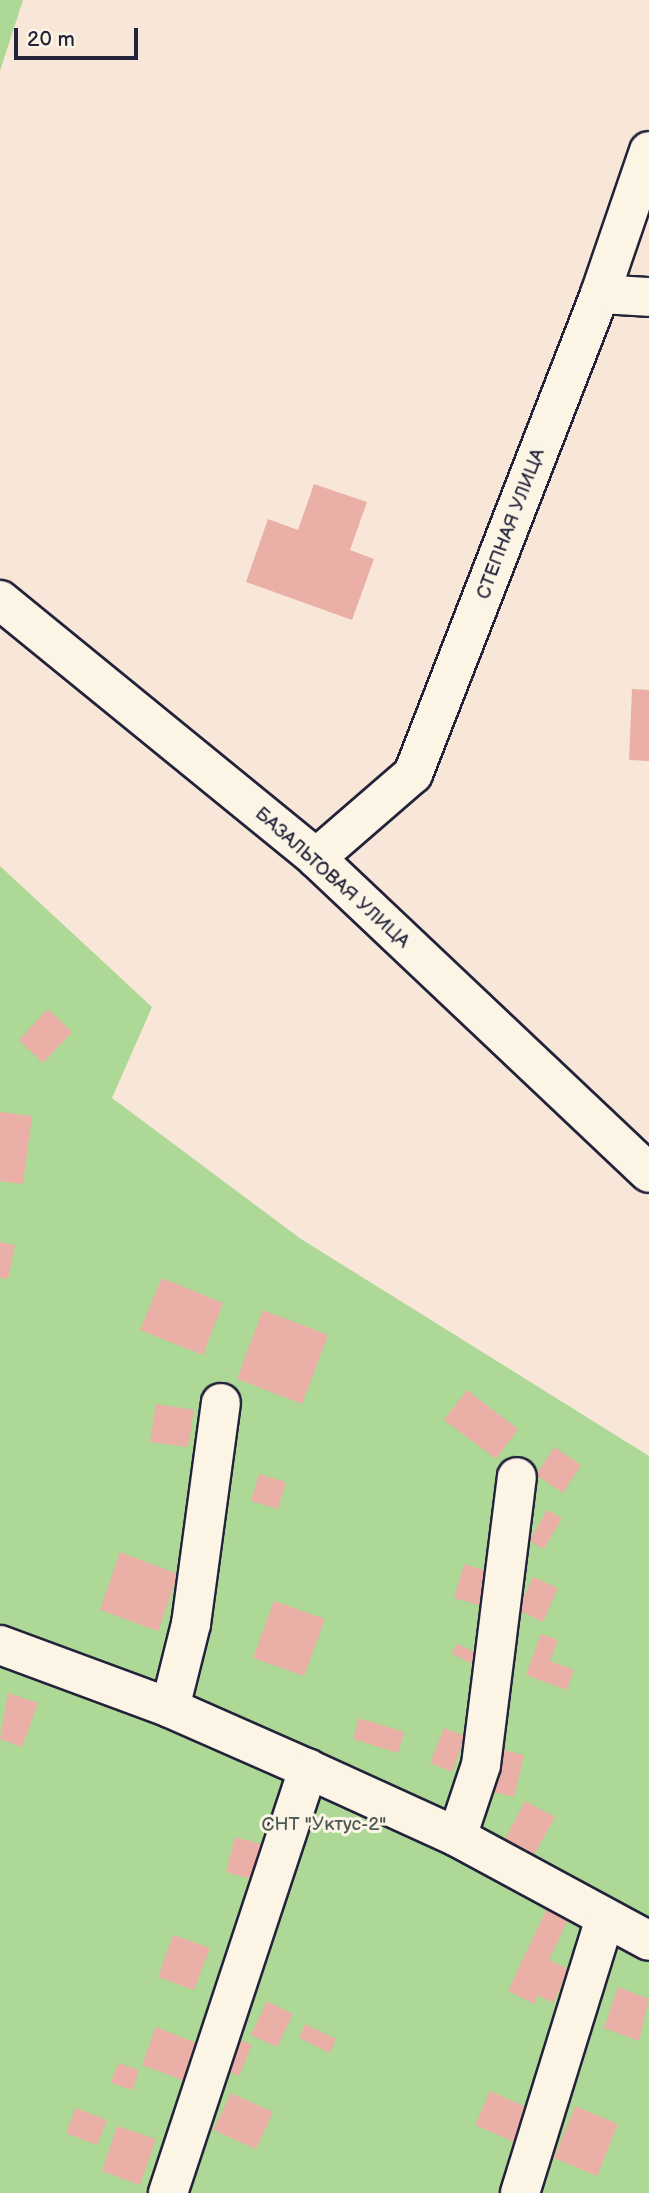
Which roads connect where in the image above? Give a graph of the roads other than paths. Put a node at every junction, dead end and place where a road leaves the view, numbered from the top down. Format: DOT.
graph roads {
  1 [pos="649,151"];
  2 [pos="600,295"];
  3 [pos="649,297"];
  4 [pos="0,600"];
  5 [pos="316,858"];
  6 [pos="649,1173"];
  7 [pos="221,1403"];
  8 [pos="517,1477"];
  9 [pos="0,1645"];
  10 [pos="170,1708"];
  11 [pos="308,1769"];
  12 [pos="457,1838"];
  13 [pos="604,1920"];
  14 [pos="649,1941"];
  15 [pos="168,2193"];
  16 [pos="520,2193"];
  1 -- 2 [label="street, СТЕПНАЯ УЛИЦА"];
  2 -- 3 [label="street"];
  2 -- 5 [label="street, СТЕПНАЯ УЛИЦА"];
  4 -- 5 [label="street, БАЗАЛЬТОВАЯ УЛИЦА"];
  5 -- 6 [label="street, БАЗАЛЬТОВАЯ УЛИЦА"];
  7 -- 10 [label="street"];
  8 -- 12 [label="street"];
  9 -- 10 [label="street"];
  10 -- 11 [label="street"];
  11 -- 12 [label="street"];
  11 -- 15 [label="street"];
  12 -- 13 [label="street"];
  13 -- 14 [label="street"];
  13 -- 16 [label="street"];
}
